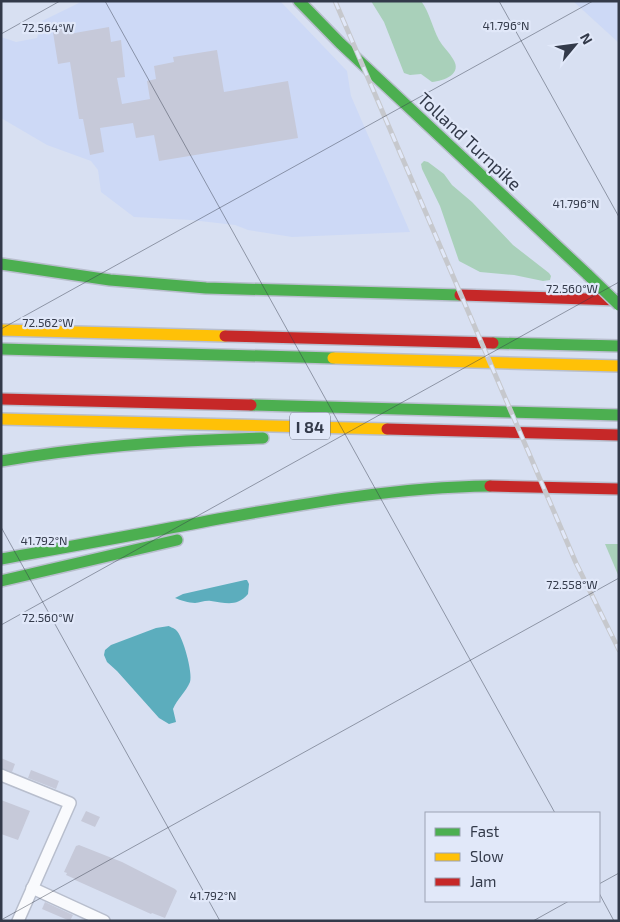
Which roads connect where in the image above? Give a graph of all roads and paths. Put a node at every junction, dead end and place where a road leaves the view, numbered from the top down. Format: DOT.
graph roads {
  1 [pos="299,1"];
  2 [pos="1,264"];
  3 [pos="619,300"];
  4 [pos="619,304"];
  5 [pos="5,318"];
  6 [pos="1,330"];
  7 [pos="46,330"];
  8 [pos="619,346"];
  9 [pos="1,349"];
  10 [pos="619,366"];
  11 [pos="1,399"];
  12 [pos="619,415"];
  13 [pos="1,419"];
  14 [pos="342,427"];
  15 [pos="619,435"];
  16 [pos="1,461"];
  17 [pos="619,489"];
  18 [pos="327,502"];
  19 [pos="1,559"];
  20 [pos="1,581"];
  21 [pos="1,775"];
  22 [pos="32,888"];
  23 [pos="18,921"];
  24 [pos="104,921"];
  1 -- 4 [label="main road, Tolland Turnpike, bridge"];
  2 -- 3 [label="main road"];
  5 -- 7 [label="main road"];
  6 -- 7 [label="main road"];
  7 -- 8 [label="main road"];
  9 -- 10 [label="main road"];
  11 -- 12 [label="main road"];
  13 -- 14 [label="main road, I 84"];
  14 -- 15 [label="main road, I 84"];
  14 -- 16 [label="main road"];
  17 -- 18 [label="main road"];
  18 -- 19 [label="main road"];
  18 -- 20 [label="main road"];
  21 -- 22 [label="street"];
  22 -- 23 [label="street"];
  22 -- 24 [label="street"];
}
